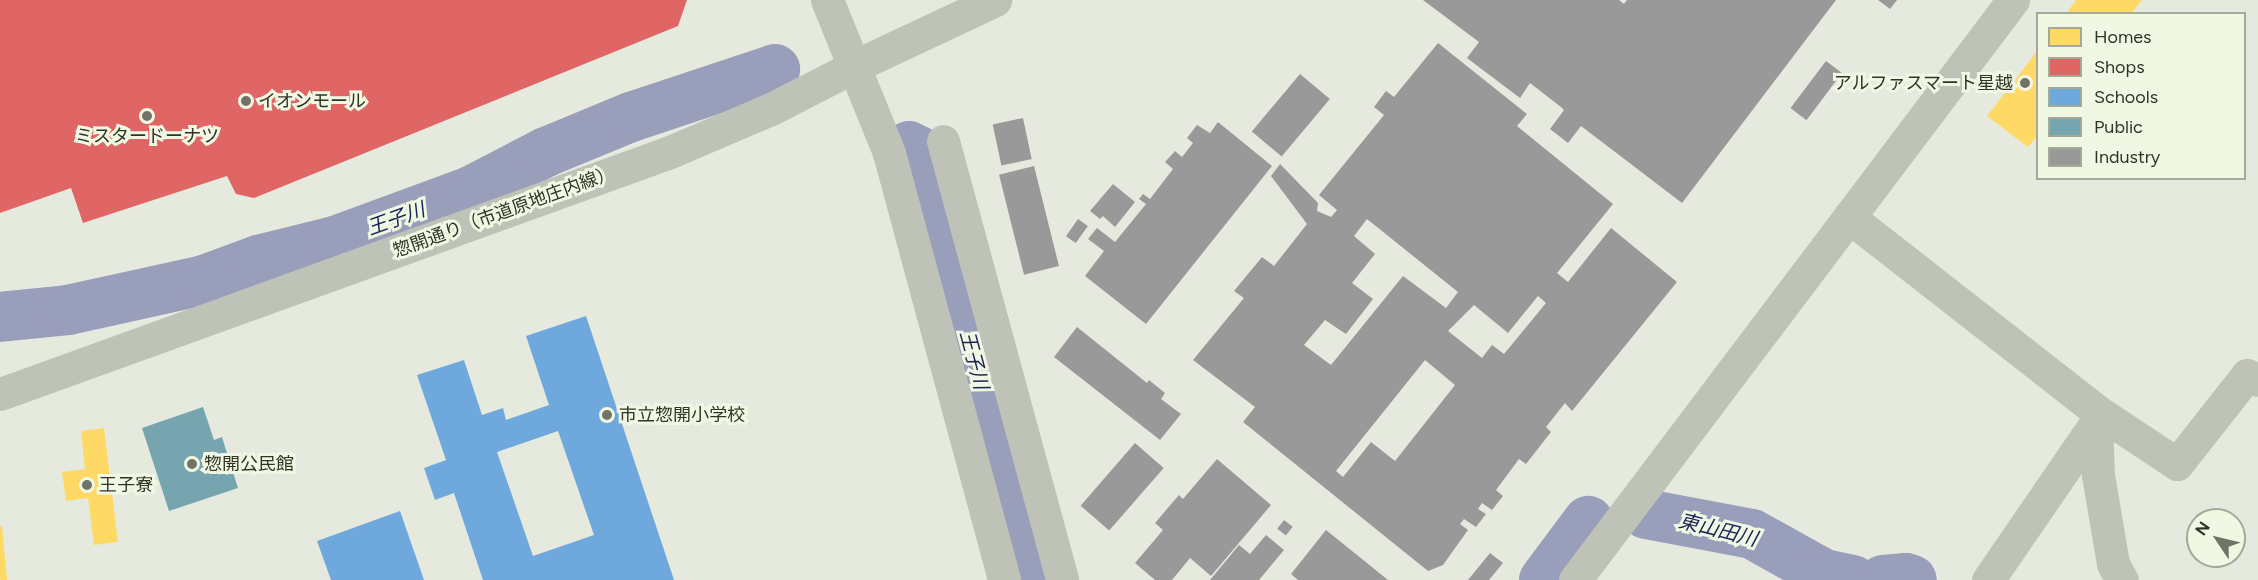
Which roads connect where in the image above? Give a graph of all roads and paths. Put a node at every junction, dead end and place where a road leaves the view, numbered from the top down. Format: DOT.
graph roads {
  1 [pos="827,0"];
  2 [pos="995,0"];
  3 [pos="2013,0"];
  4 [pos="855,66"];
  5 [pos="943,141"];
  6 [pos="1849,217"];
  7 [pos="2258,380"];
  8 [pos="0,394"];
  9 [pos="2096,419"];
  10 [pos="1004,580"];
  11 [pos="1062,580"];
  12 [pos="1575,580"];
  13 [pos="1988,580"];
  14 [pos="2121,580"];
  1 -- 4 [label="street"];
  2 -- 4 [label="street, 惣開通り（市道原地庄内線）"];
  3 -- 6 [label="street"];
  4 -- 8 [label="street, 惣開通り（市道原地庄内線）"];
  4 -- 10 [label="street"];
  5 -- 11 [label="street"];
  6 -- 9 [label="street"];
  6 -- 12 [label="street"];
  7 -- 9 [label="street"];
  9 -- 13 [label="street"];
  9 -- 14 [label="street"];
}
